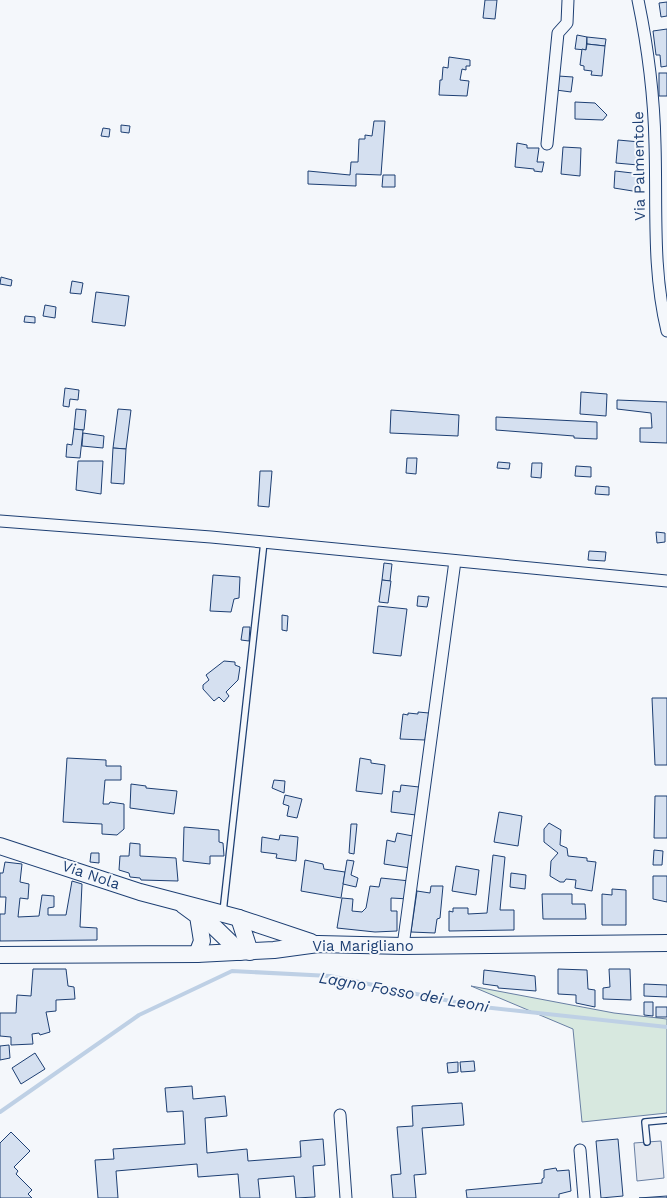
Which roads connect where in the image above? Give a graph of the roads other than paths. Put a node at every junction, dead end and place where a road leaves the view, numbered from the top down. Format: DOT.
graph roads {
  1 [pos="568,0"];
  2 [pos="638,0"];
  3 [pos="547,144"];
  4 [pos="667,331"];
  5 [pos="0,521"];
  6 [pos="264,542"];
  7 [pos="455,561"];
  8 [pos="667,581"];
  9 [pos="0,846"];
  10 [pos="181,904"];
  11 [pos="198,916"];
  12 [pos="231,916"];
  13 [pos="667,942"];
  14 [pos="318,944"];
  15 [pos="403,946"];
  16 [pos="245,952"];
  17 [pos="197,954"];
  18 [pos="0,955"];
  19 [pos="340,1115"];
  20 [pos="667,1120"];
  21 [pos="647,1142"];
  22 [pos="580,1150"];
  23 [pos="346,1198"];
  24 [pos="584,1198"];
  1 -- 3 [label="street"];
  2 -- 4 [label="street, Via Palmentole"];
  5 -- 6 [label="street"];
  6 -- 7 [label="street"];
  6 -- 12 [label="lane"];
  7 -- 8 [label="street"];
  7 -- 15 [label="street"];
  9 -- 10 [label="street, Via Nola"];
  10 -- 11 [label="street, Via Nola"];
  10 -- 12 [label="street, Via Nola"];
  11 -- 16 [label="street, Via Nola"];
  11 -- 17 [label="street"];
  12 -- 14 [label="street, Via Nola"];
  12 -- 16 [label="street"];
  13 -- 15 [label="street, Via Marigliano"];
  14 -- 15 [label="street, Via Marigliano"];
  14 -- 16 [label="street, Via Marigliano"];
  16 -- 17 [label="street, Via Marigliano"];
  17 -- 18 [label="street, Via Marigliano"];
  19 -- 23 [label="street"];
  20 -- 21 [label="lane"];
  22 -- 24 [label="street"];
}
